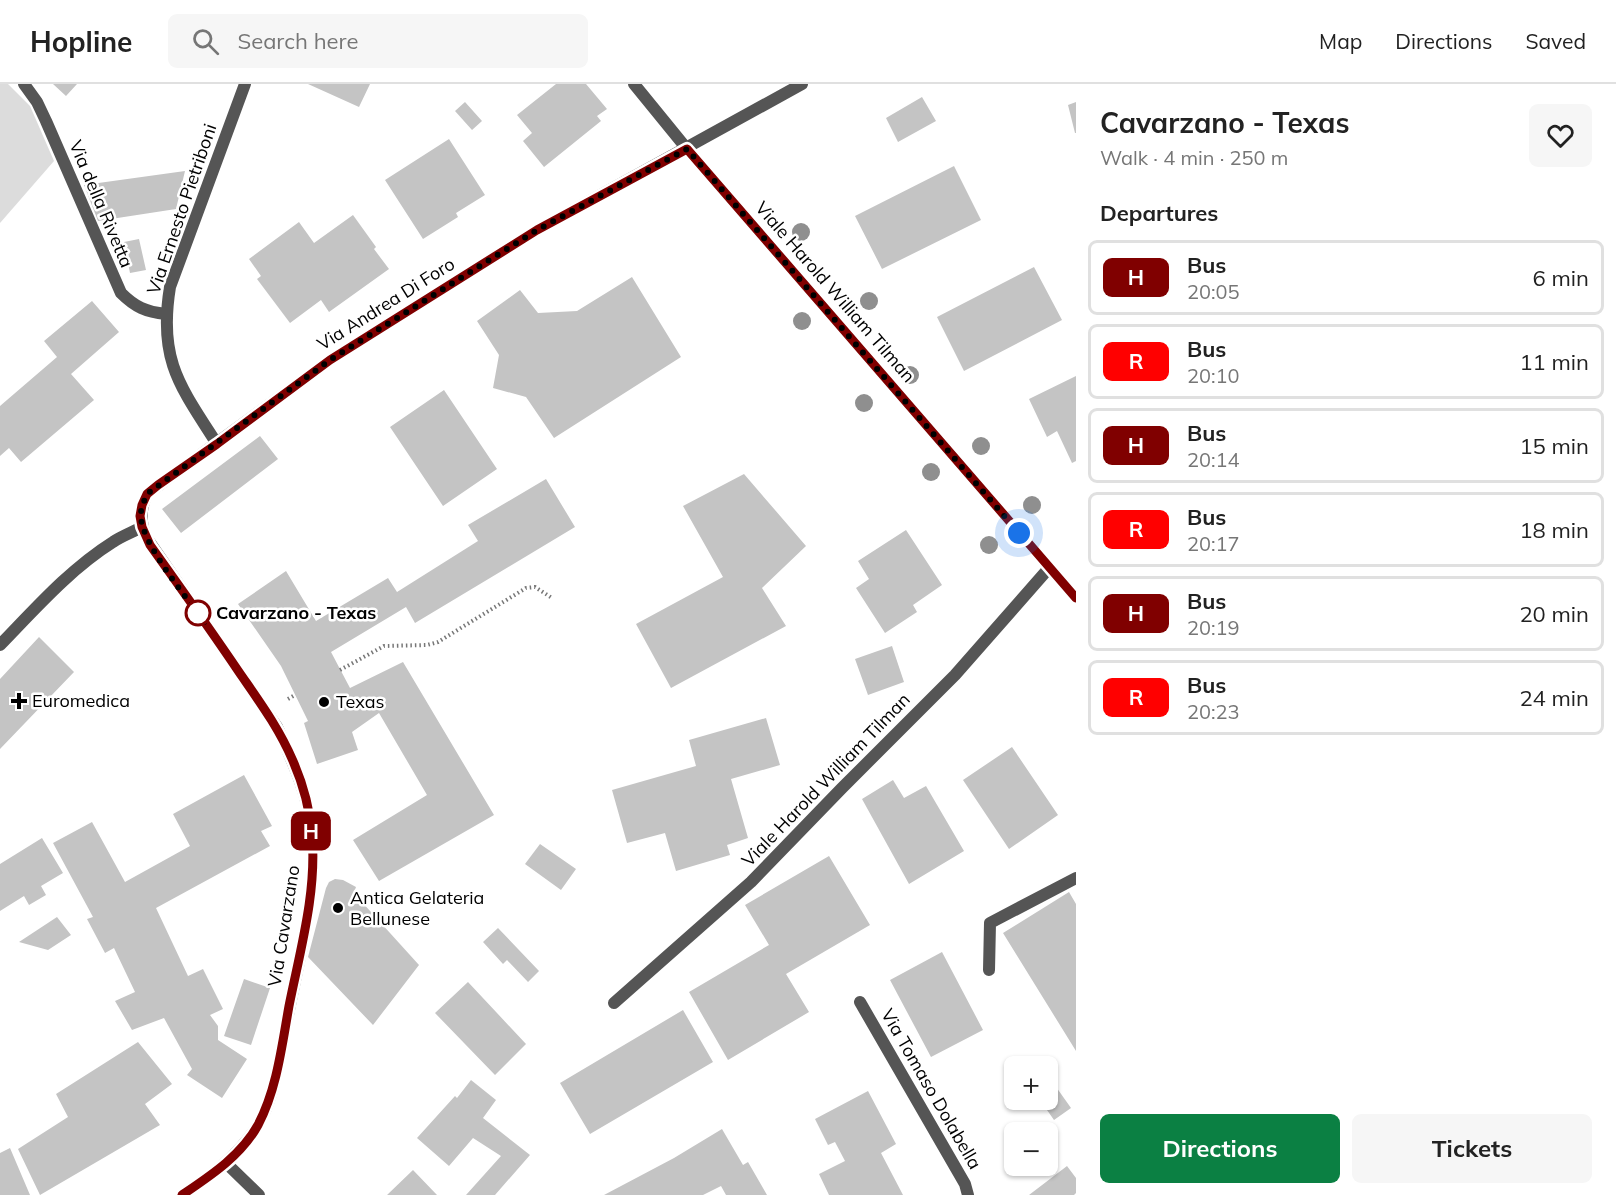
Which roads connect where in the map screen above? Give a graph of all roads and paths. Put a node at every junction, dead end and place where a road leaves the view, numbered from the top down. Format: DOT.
graph roads {
  1 [pos="24,84"];
  2 [pos="245,84"];
  3 [pos="634,84"];
  4 [pos="802,84"];
  5 [pos="687,149"];
  6 [pos="166,314"];
  7 [pos="217,444"];
  8 [pos="142,527"];
  9 [pos="1049,568"];
  10 [pos="552,598"];
  11 [pos="1076,598"];
  12 [pos="0,645"];
  13 [pos="340,670"];
  14 [pos="1076,878"];
  15 [pos="989,970"];
  16 [pos="860,1002"];
  17 [pos="615,1003"];
  18 [pos="226,1163"];
  19 [pos="182,1195"];
  20 [pos="259,1195"];
  21 [pos="968,1195"];
  1 -- 6 [label="street, Via della Rivetta"];
  2 -- 6 [label="street, Via Ernesto Pietriboni"];
  3 -- 5 [label="street"];
  4 -- 5 [label="street, Via Andrea Di Foro"];
  5 -- 7 [label="street, Via Andrea Di Foro"];
  5 -- 9 [label="street, Viale Harold William Tilman"];
  6 -- 7 [label="street, Via Ernesto Pietriboni"];
  7 -- 8 [label="street, Via Andrea Di Foro"];
  8 -- 12 [label="street"];
  8 -- 18 [label="street, Via Cavarzano"];
  9 -- 11 [label="street, Viale Harold William Tilman"];
  9 -- 17 [label="street, Viale Harold William Tilman"];
  10 -- 13 [label="path"];
  14 -- 15 [label="street"];
  16 -- 21 [label="street, Via Tomaso Dolabella"];
  18 -- 19 [label="street, Via Cavarzano"];
  18 -- 20 [label="street"];
}
